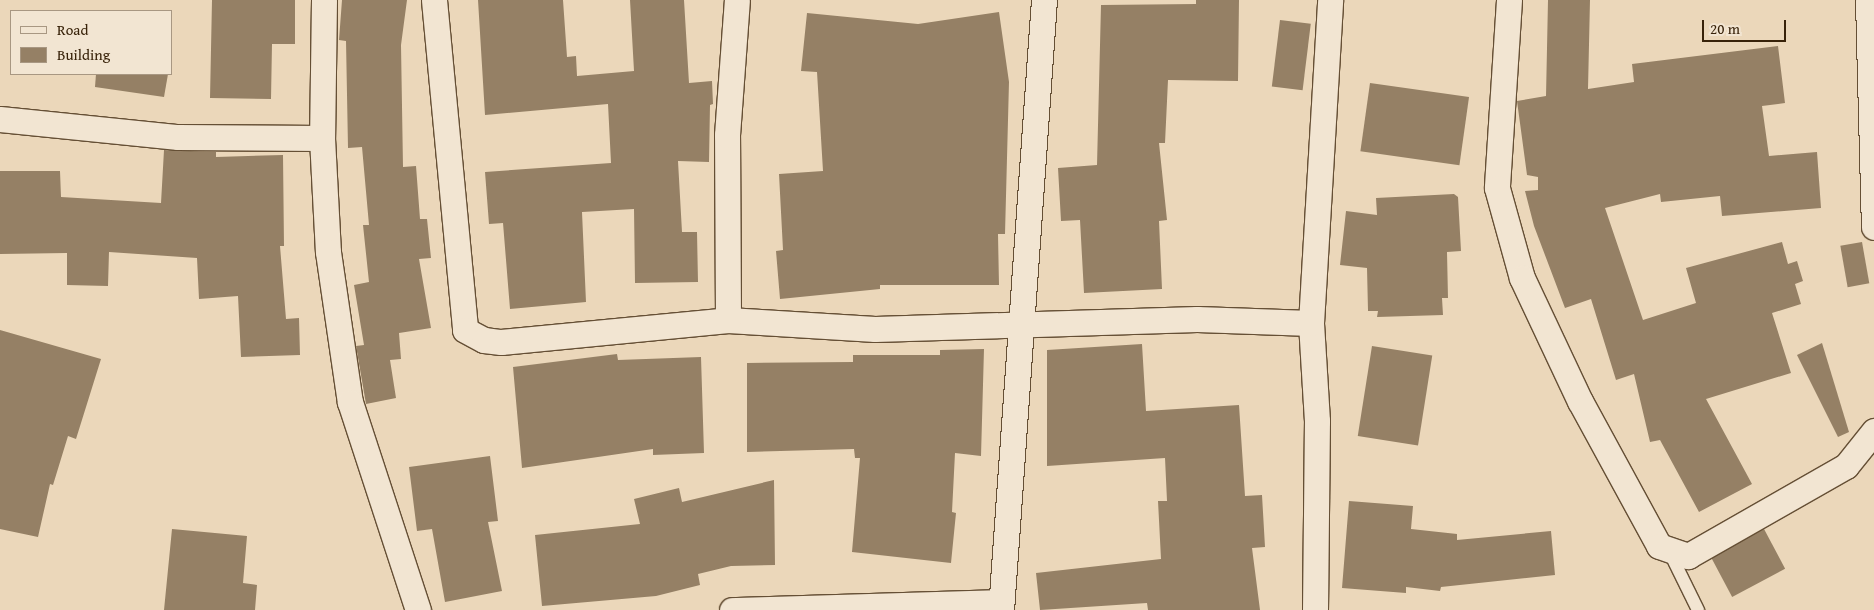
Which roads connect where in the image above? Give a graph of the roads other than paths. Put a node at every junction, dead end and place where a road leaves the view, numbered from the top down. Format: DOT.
graph roads {
  1 [pos="324,0"];
  2 [pos="434,0"];
  3 [pos="737,0"];
  4 [pos="1044,0"];
  5 [pos="1330,0"];
  6 [pos="1509,0"];
  7 [pos="1868,0"];
  8 [pos="0,119"];
  9 [pos="322,138"];
  10 [pos="1874,227"];
  11 [pos="728,320"];
  12 [pos="1021,323"];
  13 [pos="1311,323"];
  14 [pos="1874,431"];
  15 [pos="1670,553"];
  16 [pos="1000,606"];
  17 [pos="418,610"];
  18 [pos="732,610"];
  19 [pos="1315,610"];
  20 [pos="1698,610"];
  1 -- 9 [label="street"];
  2 -- 11 [label="street"];
  3 -- 11 [label="street"];
  4 -- 12 [label="street"];
  5 -- 13 [label="street"];
  6 -- 15 [label="street"];
  7 -- 10 [label="street"];
  8 -- 9 [label="street"];
  9 -- 17 [label="street"];
  11 -- 12 [label="street"];
  12 -- 13 [label="street"];
  12 -- 16 [label="street"];
  13 -- 19 [label="street"];
  14 -- 15 [label="street"];
  15 -- 20 [label="lane"];
  16 -- 18 [label="street"];
}
